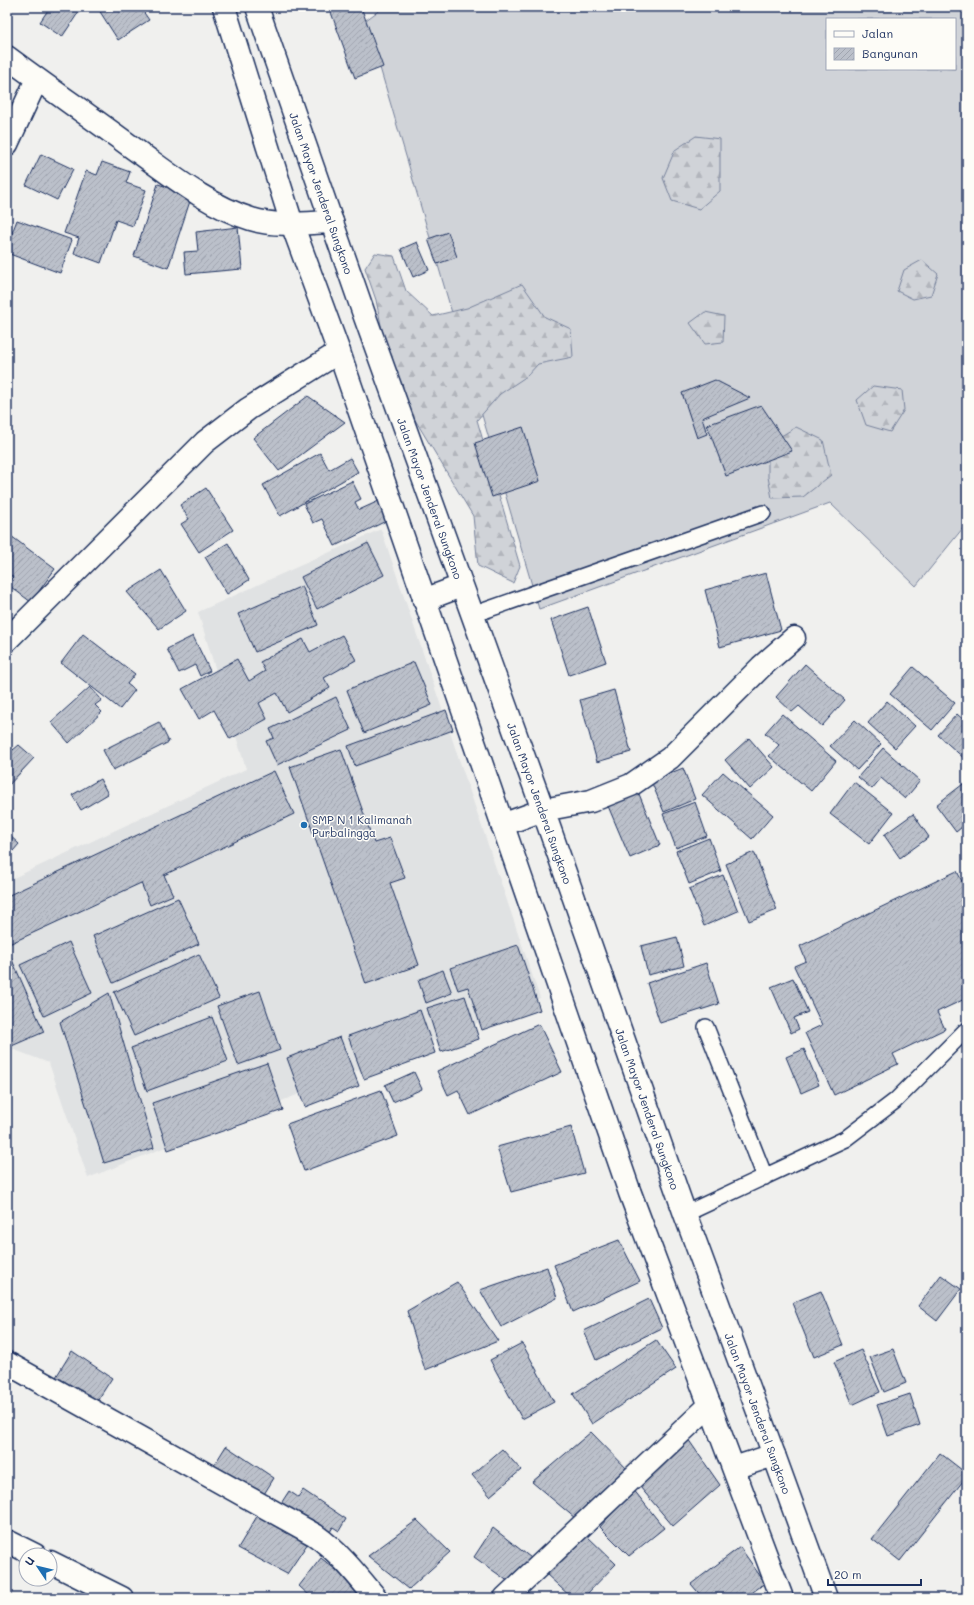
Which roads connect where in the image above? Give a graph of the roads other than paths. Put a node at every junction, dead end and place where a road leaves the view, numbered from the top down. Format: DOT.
graph roads {
  1 [pos="224,7"];
  2 [pos="257,7"];
  3 [pos="7,57"];
  4 [pos="37,79"];
  5 [pos="7,144"];
  6 [pos="332,222"];
  7 [pos="292,224"];
  8 [pos="339,352"];
  9 [pos="763,513"];
  10 [pos="461,586"];
  11 [pos="424,600"];
  12 [pos="472,614"];
  13 [pos="794,638"];
  14 [pos="7,640"];
  15 [pos="543,810"];
  16 [pos="502,825"];
  17 [pos="706,1027"];
  18 [pos="965,1031"];
  19 [pos="765,1176"];
  20 [pos="685,1214"];
  21 [pos="7,1362"];
  22 [pos="710,1405"];
  23 [pos="774,1455"];
  24 [pos="734,1468"];
  25 [pos="7,1541"];
  26 [pos="19,1547"];
  27 [pos="58,1566"];
  28 [pos="122,1598"];
  29 [pos="376,1598"];
  30 [pos="505,1598"];
  31 [pos="782,1598"];
  32 [pos="826,1598"];
  1 -- 7 [label="main road"];
  2 -- 6 [label="main road, Jalan Mayor Jenderal Sungkono"];
  3 -- 4 [label="main road"];
  4 -- 5 [label="main road"];
  4 -- 7 [label="main road"];
  6 -- 7 [label="main road"];
  6 -- 10 [label="main road, Jalan Mayor Jenderal Sungkono"];
  7 -- 8 [label="main road"];
  8 -- 11 [label="main road"];
  8 -- 14 [label="main road"];
  9 -- 12 [label="lane"];
  10 -- 11 [label="main road"];
  10 -- 12 [label="main road, Jalan Mayor Jenderal Sungkono"];
  11 -- 16 [label="main road"];
  12 -- 15 [label="main road, Jalan Mayor Jenderal Sungkono"];
  13 -- 15 [label="main road"];
  15 -- 16 [label="main road"];
  15 -- 20 [label="main road, Jalan Mayor Jenderal Sungkono"];
  16 -- 22 [label="main road"];
  17 -- 19 [label="lane"];
  18 -- 19 [label="lane"];
  19 -- 20 [label="lane"];
  20 -- 23 [label="main road, Jalan Mayor Jenderal Sungkono"];
  21 -- 29 [label="main road"];
  22 -- 24 [label="main road"];
  22 -- 30 [label="main road"];
  23 -- 24 [label="main road"];
  23 -- 32 [label="main road, Jalan Mayor Jenderal Sungkono"];
  24 -- 31 [label="main road"];
  25 -- 26 [label="main road"];
  27 -- 28 [label="main road"];
}
